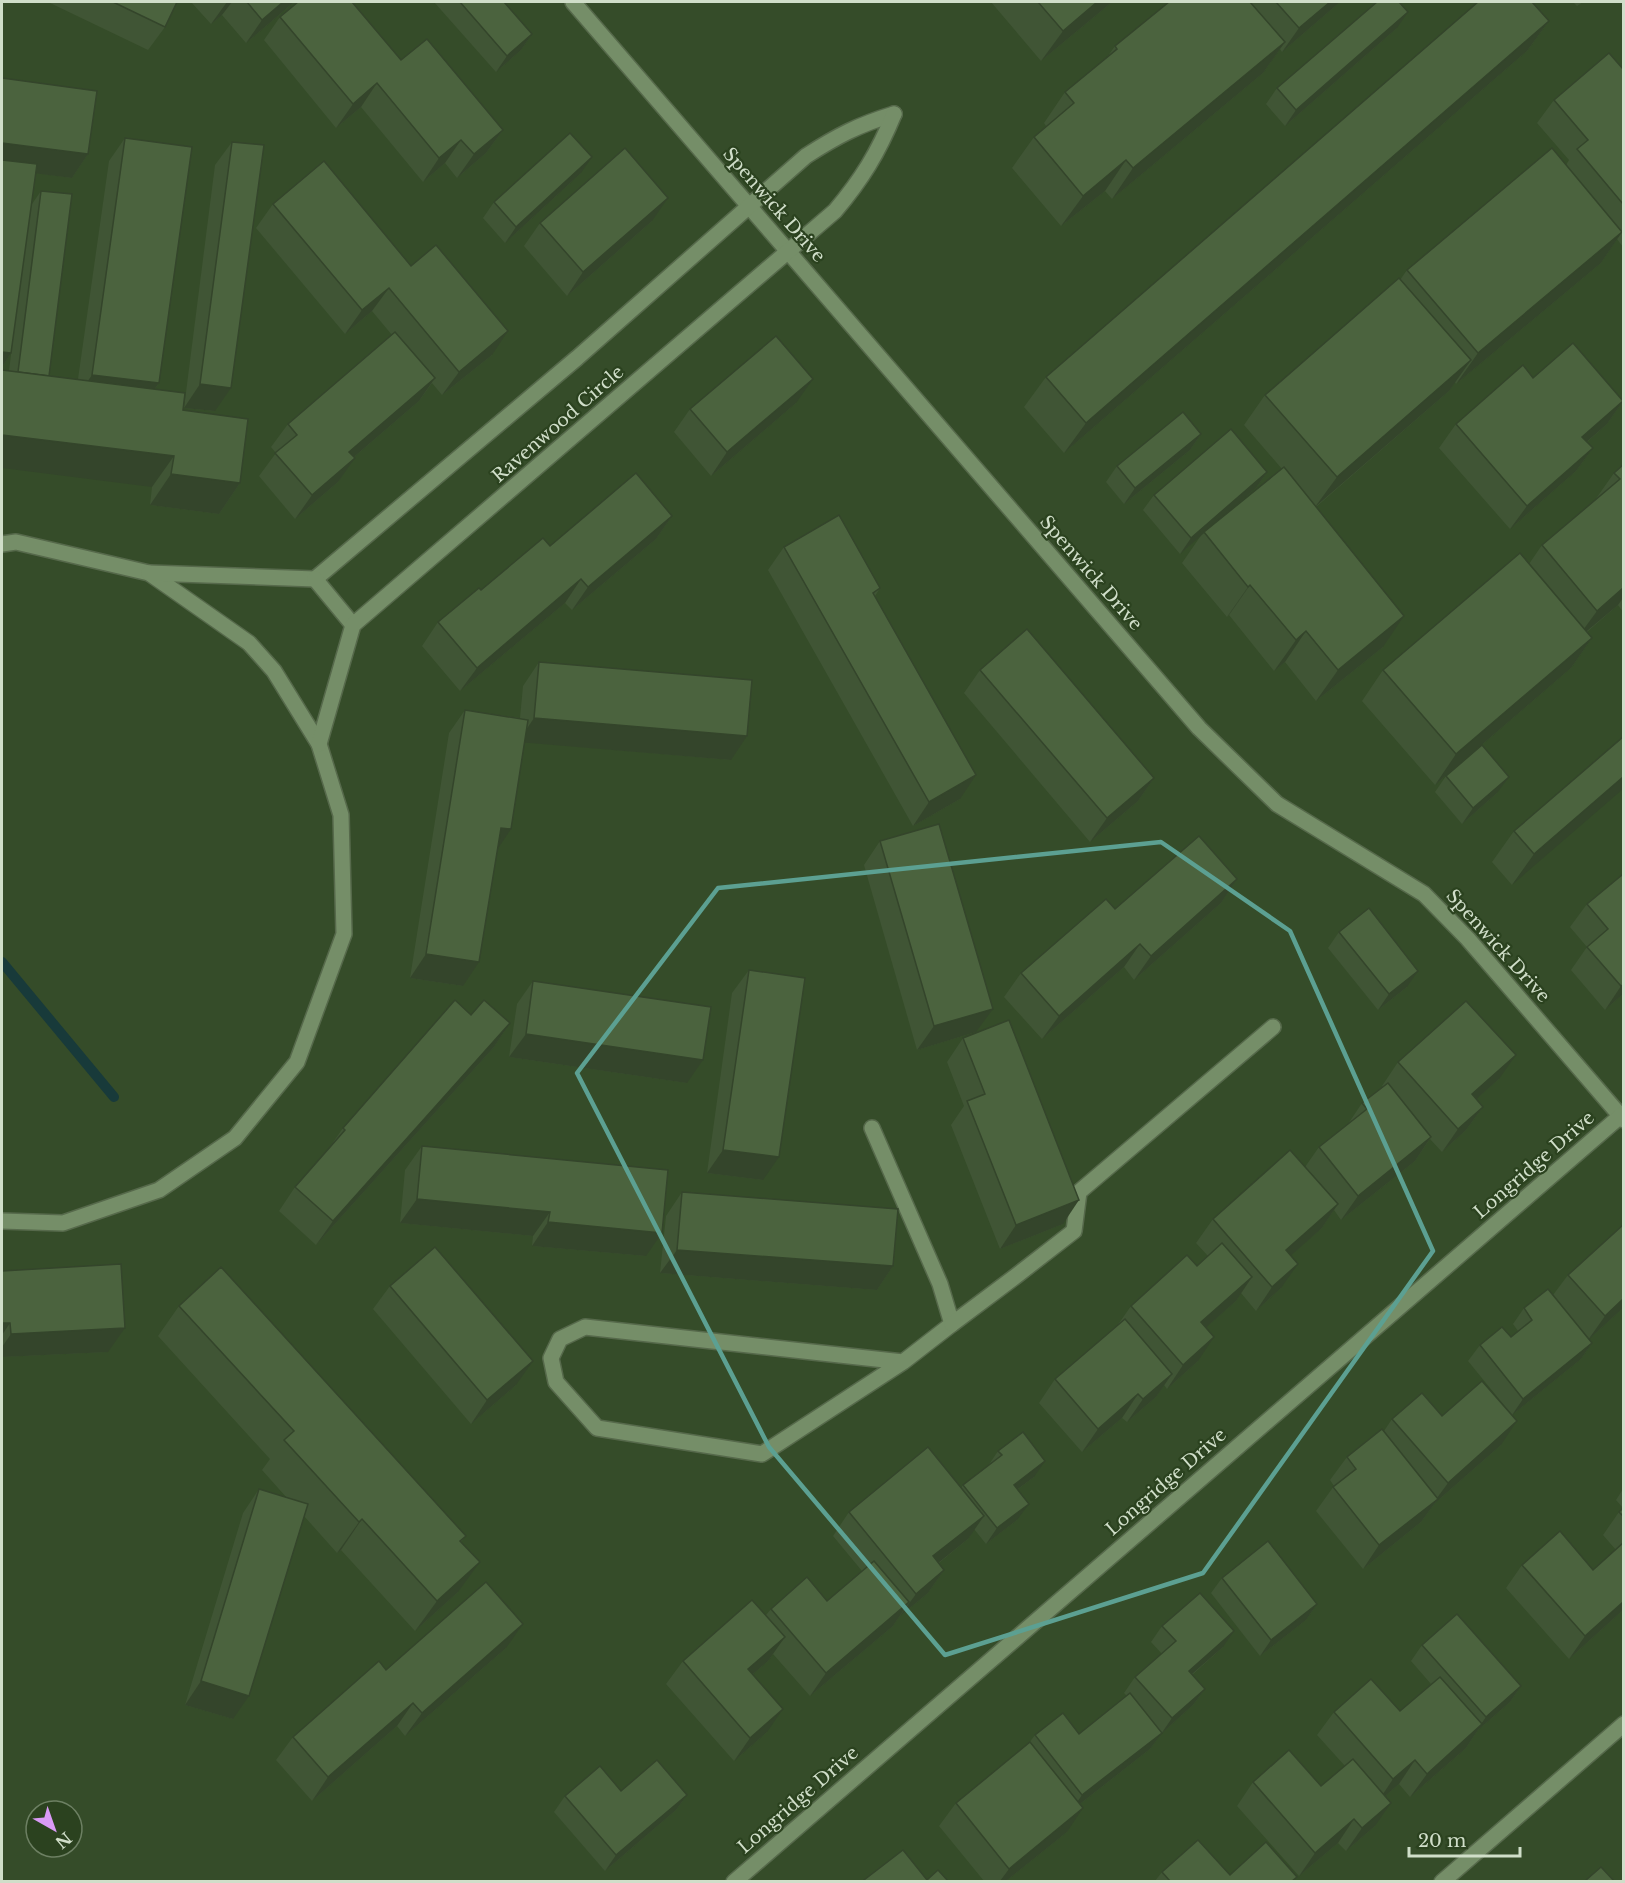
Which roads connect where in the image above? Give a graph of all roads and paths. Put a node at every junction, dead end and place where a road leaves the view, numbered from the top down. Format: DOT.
graph roads {
  1 [pos="573,2"];
  2 [pos="748,206"];
  3 [pos="789,252"];
  4 [pos="2,544"];
  5 [pos="149,573"];
  6 [pos="315,579"];
  7 [pos="353,626"];
  8 [pos="319,744"];
  9 [pos="1273,1028"];
  10 [pos="1622,1116"];
  11 [pos="872,1128"];
  12 [pos="2,1221"];
  13 [pos="952,1323"];
  14 [pos="903,1362"];
  15 [pos="1623,1724"];
  16 [pos="734,1881"];
  17 [pos="1442,1881"];
  1 -- 2 [label="street, Spenwick Drive"];
  2 -- 3 [label="street, Spenwick Drive"];
  2 -- 3 [label="street, Ravenwood Circle"];
  2 -- 6 [label="street, Ravenwood Circle"];
  3 -- 7 [label="street, Ravenwood Circle"];
  3 -- 10 [label="street, Spenwick Drive"];
  4 -- 5 [label="street"];
  5 -- 6 [label="street"];
  5 -- 8 [label="street"];
  6 -- 7 [label="street"];
  7 -- 8 [label="street"];
  8 -- 12 [label="street"];
  9 -- 13 [label="street"];
  10 -- 16 [label="street, Longridge Drive"];
  11 -- 13 [label="street"];
  13 -- 14 [label="street"];
  14 -- 14 [label="street"];
  15 -- 17 [label="street"];
}
